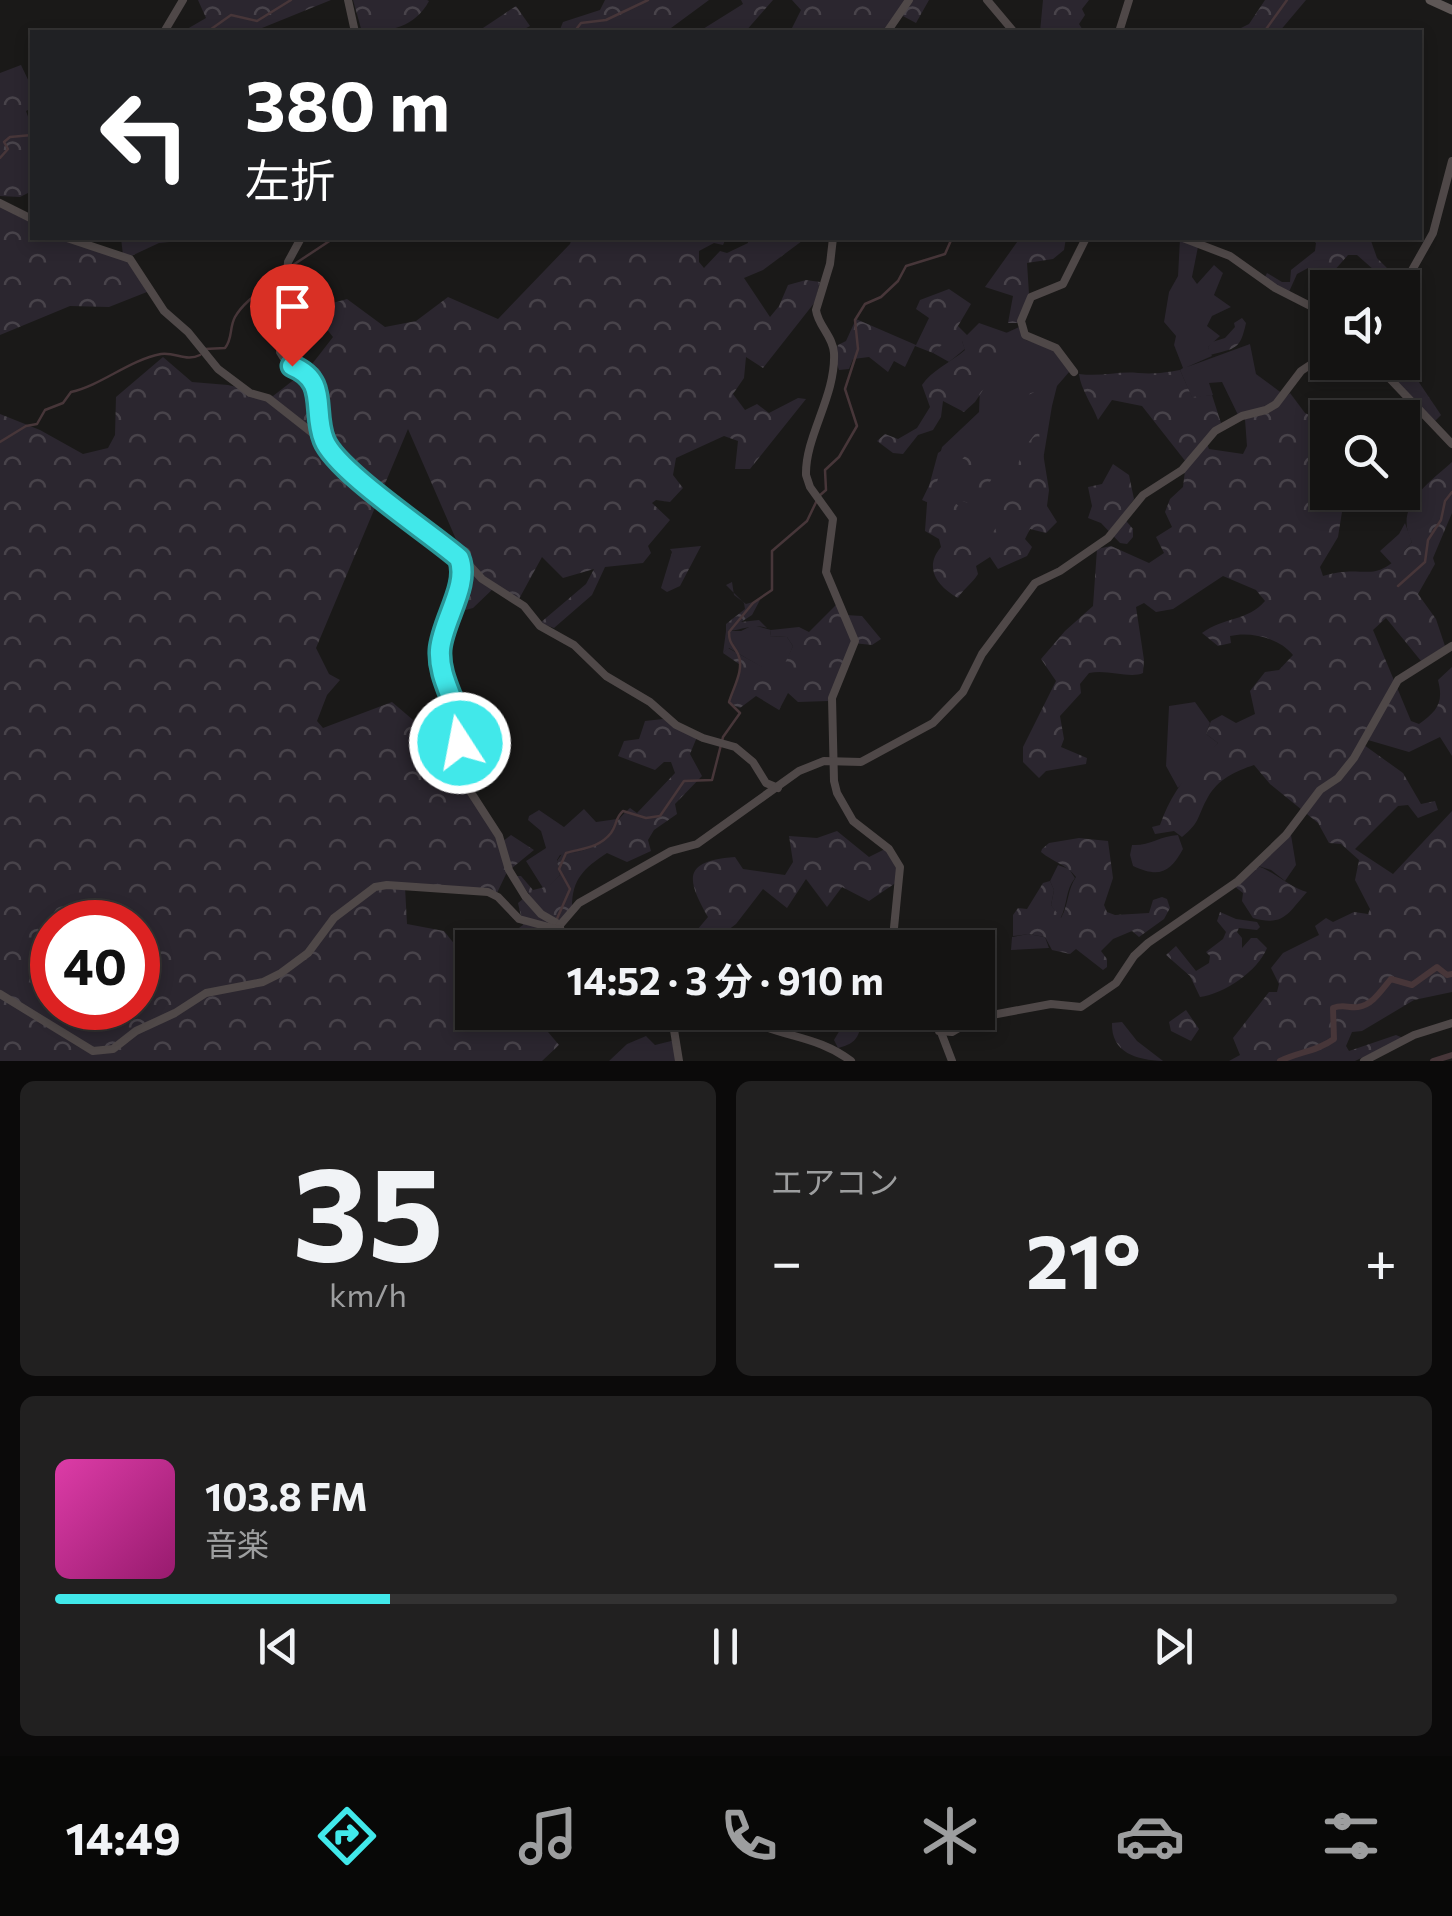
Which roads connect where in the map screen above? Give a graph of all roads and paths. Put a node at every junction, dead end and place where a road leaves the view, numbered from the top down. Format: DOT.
graph roads {
  1 [pos="183,0"];
  2 [pos="348,0"];
  3 [pos="909,0"];
  4 [pos="986,0"];
  5 [pos="1128,0"];
  6 [pos="1430,0"];
  7 [pos="1452,10"];
  8 [pos="165,30"];
  9 [pos="355,30"];
  10 [pos="888,30"];
  11 [pos="1012,30"];
  12 [pos="1120,30"];
  13 [pos="1452,161"];
  14 [pos="0,203"];
  15 [pos="30,217"];
  16 [pos="72,240"];
  17 [pos="300,240"];
  18 [pos="833,240"];
  19 [pos="1085,240"];
  20 [pos="1189,240"];
  21 [pos="1412,270"];
  22 [pos="1310,306"];
  23 [pos="1310,365"];
  24 [pos="1074,372"];
  25 [pos="1391,380"];
  26 [pos="324,442"];
  27 [pos="1452,444"];
  28 [pos="459,558"];
  29 [pos="1452,646"];
  30 [pos="834,762"];
  31 [pos="778,788"];
  32 [pos="556,926"];
  33 [pos="563,930"];
  34 [pos="894,930"];
  35 [pos="0,994"];
  36 [pos="1452,1024"];
  37 [pos="674,1030"];
  38 [pos="777,1030"];
  39 [pos="940,1031"];
  40 [pos="679,1061"];
  41 [pos="851,1061"];
  42 [pos="952,1061"];
  43 [pos="1364,1061"];
  1 -- 8 [label="street"];
  2 -- 9 [label="street"];
  3 -- 10 [label="street"];
  4 -- 11 [label="street"];
  5 -- 12 [label="street"];
  6 -- 7 [label="main road"];
  13 -- 21 [label="street"];
  14 -- 15 [label="street"];
  16 -- 26 [label="street"];
  17 -- 26 [label="street"];
  18 -- 30 [label="street"];
  19 -- 24 [label="street"];
  20 -- 22 [label="street"];
  23 -- 30 [label="street"];
  25 -- 27 [label="street"];
  26 -- 28 [label="street"];
  28 -- 31 [label="street"];
  28 -- 32 [label="street"];
  29 -- 39 [label="street"];
  30 -- 31 [label="street"];
  30 -- 34 [label="street"];
  31 -- 32 [label="street"];
  32 -- 33 [label="street"];
  32 -- 35 [label="street"];
  36 -- 43 [label="street"];
  37 -- 40 [label="street"];
  38 -- 41 [label="street"];
  39 -- 42 [label="street"];
}
